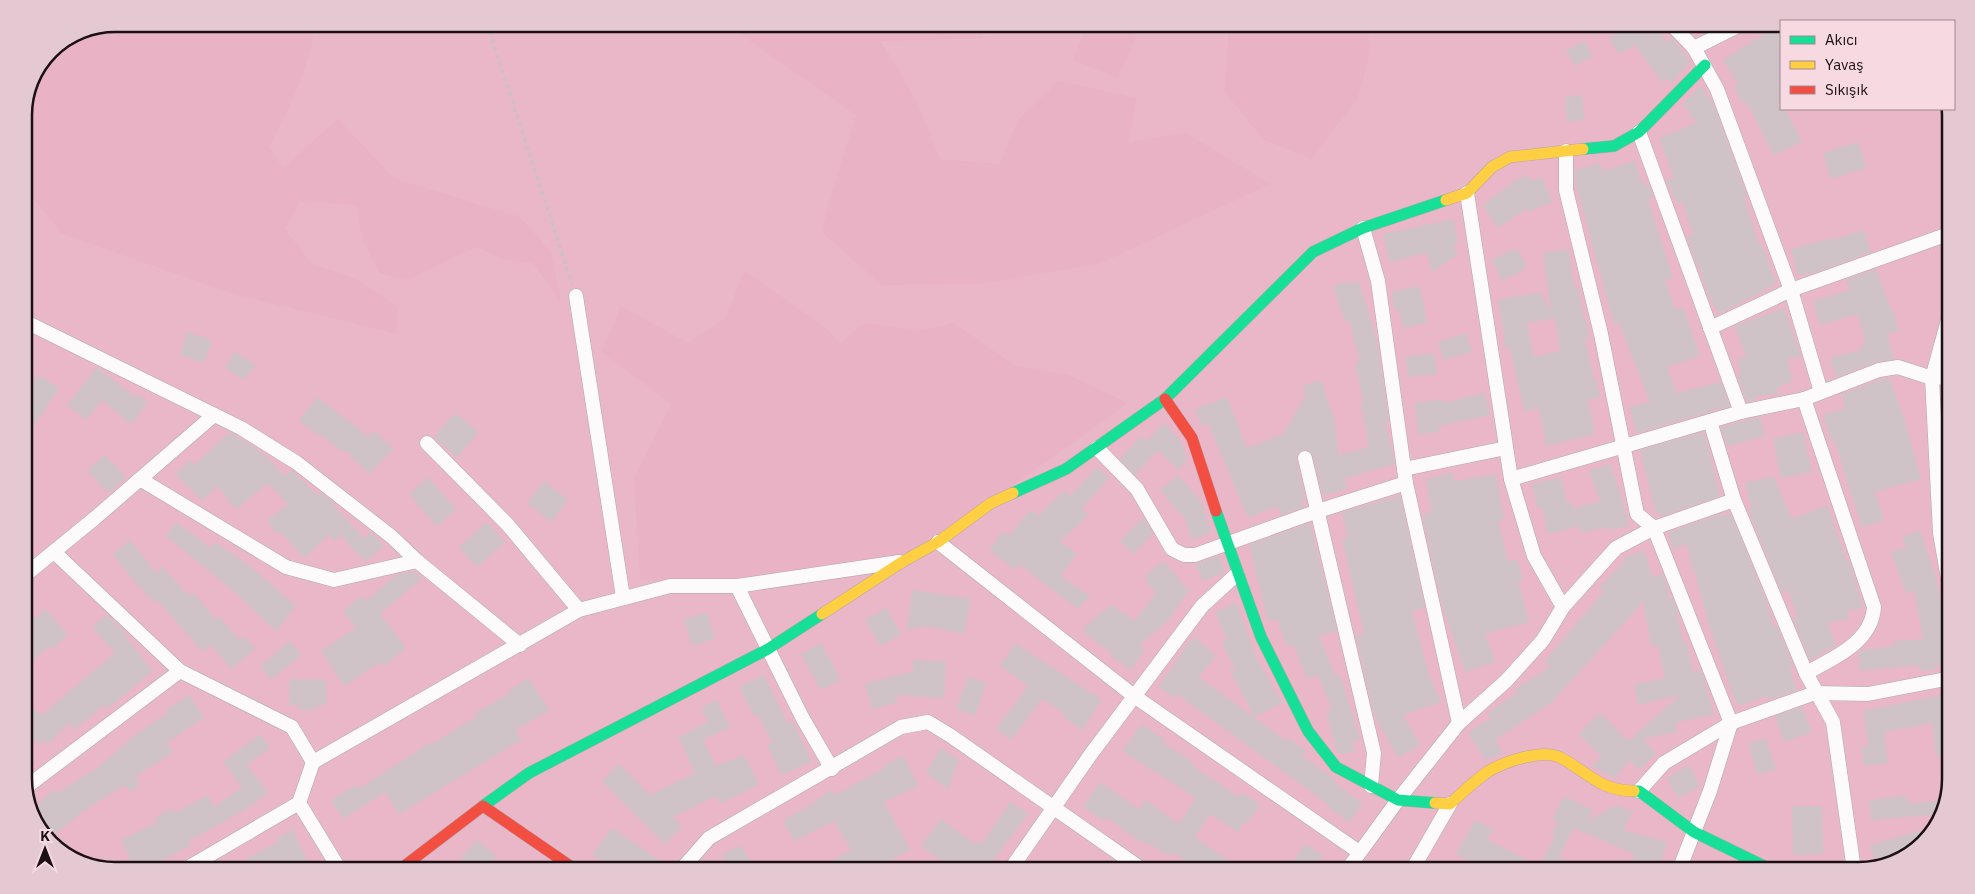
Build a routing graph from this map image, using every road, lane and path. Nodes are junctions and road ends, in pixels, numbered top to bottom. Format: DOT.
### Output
graph roads {
  1 [pos="490,32"];
  2 [pos="1679,32"];
  3 [pos="1726,32"];
  4 [pos="1694,48"];
  5 [pos="1705,65"];
  6 [pos="1639,132"];
  7 [pos="1566,151"];
  8 [pos="1467,193"];
  9 [pos="1363,228"];
  10 [pos="1942,236"];
  11 [pos="1791,290"];
  12 [pos="576,296"];
  13 [pos="33,325"];
  14 [pos="1710,328"];
  15 [pos="1942,342"];
  16 [pos="1942,377"];
  17 [pos="1932,378"];
  18 [pos="1821,392"];
  19 [pos="1804,399"];
  20 [pos="1166,400"];
  21 [pos="1741,412"];
  22 [pos="214,415"];
  23 [pos="1710,422"];
  24 [pos="427,443"];
  25 [pos="1097,448"];
  26 [pos="1506,448"];
  27 [pos="1622,448"];
  28 [pos="1305,458"];
  29 [pos="1405,476"];
  30 [pos="140,479"];
  31 [pos="1511,479"];
  32 [pos="1734,500"];
  33 [pos="1318,511"];
  34 [pos="1654,528"];
  35 [pos="938,542"];
  36 [pos="1228,542"];
  37 [pos="1942,544"];
  38 [pos="54,552"];
  39 [pos="417,561"];
  40 [pos="902,562"];
  41 [pos="33,569"];
  42 [pos="1237,574"];
  43 [pos="737,586"];
  44 [pos="623,597"];
  45 [pos="1563,607"];
  46 [pos="579,610"];
  47 [pos="520,645"];
  48 [pos="768,650"];
  49 [pos="180,671"];
  50 [pos="1806,673"];
  51 [pos="1942,680"];
  52 [pos="1815,693"];
  53 [pos="1134,696"];
  54 [pos="1459,723"];
  55 [pos="1731,723"];
  56 [pos="313,762"];
  57 [pos="832,769"];
  58 [pos="33,782"];
  59 [pos="1371,786"];
  60 [pos="1639,791"];
  61 [pos="1398,800"];
  62 [pos="299,803"];
  63 [pos="1450,804"];
  64 [pos="483,806"];
  65 [pos="1052,807"];
  66 [pos="1694,832"];
  67 [pos="1359,852"];
  68 [pos="198,862"];
  69 [pos="335,862"];
  70 [pos="410,862"];
  71 [pos="564,862"];
  72 [pos="688,862"];
  73 [pos="1015,862"];
  74 [pos="1131,862"];
  75 [pos="1352,862"];
  76 [pos="1422,862"];
  77 [pos="1682,862"];
  78 [pos="1756,862"];
  79 [pos="1853,862"];
  1 -- 12 [label="path"];
  2 -- 4 [label="street"];
  3 -- 4 [label="street"];
  4 -- 5 [label="street"];
  5 -- 6 [label="street"];
  5 -- 11 [label="street"];
  6 -- 7 [label="street"];
  6 -- 14 [label="street"];
  7 -- 8 [label="street"];
  7 -- 27 [label="street"];
  8 -- 9 [label="street"];
  8 -- 26 [label="street"];
  9 -- 20 [label="street"];
  9 -- 29 [label="street"];
  10 -- 11 [label="street"];
  11 -- 14 [label="street"];
  11 -- 18 [label="street"];
  12 -- 44 [label="street"];
  13 -- 22 [label="street"];
  14 -- 21 [label="street"];
  15 -- 17 [label="street"];
  16 -- 17 [label="street"];
  17 -- 18 [label="street"];
  17 -- 37 [label="street"];
  18 -- 19 [label="street"];
  19 -- 21 [label="street"];
  19 -- 50 [label="street"];
  20 -- 25 [label="street"];
  20 -- 36 [label="street"];
  21 -- 23 [label="street"];
  22 -- 30 [label="street"];
  22 -- 39 [label="street"];
  23 -- 27 [label="street"];
  23 -- 32 [label="street"];
  24 -- 46 [label="street"];
  25 -- 35 [label="street"];
  25 -- 36 [label="street"];
  26 -- 29 [label="street"];
  26 -- 31 [label="street"];
  27 -- 31 [label="street"];
  27 -- 34 [label="street"];
  28 -- 33 [label="street"];
  29 -- 33 [label="street"];
  29 -- 54 [label="street"];
  30 -- 38 [label="street"];
  30 -- 39 [label="street"];
  31 -- 45 [label="street"];
  32 -- 34 [label="street"];
  32 -- 50 [label="street"];
  33 -- 36 [label="street"];
  33 -- 59 [label="street"];
  34 -- 45 [label="street"];
  34 -- 55 [label="street"];
  35 -- 40 [label="street"];
  35 -- 53 [label="street"];
  36 -- 42 [label="street"];
  38 -- 41 [label="street"];
  38 -- 49 [label="street"];
  39 -- 47 [label="street"];
  40 -- 43 [label="street"];
  40 -- 48 [label="street"];
  42 -- 53 [label="street"];
  42 -- 59 [label="street"];
  43 -- 44 [label="street"];
  43 -- 48 [label="street"];
  44 -- 46 [label="street"];
  45 -- 54 [label="street"];
  46 -- 47 [label="street"];
  47 -- 56 [label="street"];
  48 -- 57 [label="street"];
  48 -- 64 [label="street"];
  49 -- 56 [label="street"];
  49 -- 58 [label="street"];
  50 -- 52 [label="street"];
  51 -- 52 [label="street"];
  52 -- 55 [label="street"];
  52 -- 79 [label="street"];
  53 -- 65 [label="street"];
  53 -- 67 [label="street"];
  54 -- 61 [label="street"];
  55 -- 60 [label="street"];
  55 -- 66 [label="street"];
  56 -- 62 [label="street"];
  57 -- 65 [label="street"];
  57 -- 72 [label="street"];
  59 -- 61 [label="street"];
  60 -- 63 [label="street"];
  60 -- 66 [label="street"];
  61 -- 63 [label="street"];
  61 -- 67 [label="street"];
  62 -- 68 [label="street"];
  62 -- 69 [label="street"];
  63 -- 76 [label="street"];
  64 -- 70 [label="street"];
  64 -- 71 [label="street"];
  65 -- 73 [label="street"];
  65 -- 74 [label="street"];
  66 -- 77 [label="street"];
  66 -- 78 [label="street"];
  67 -- 75 [label="street"];
}
